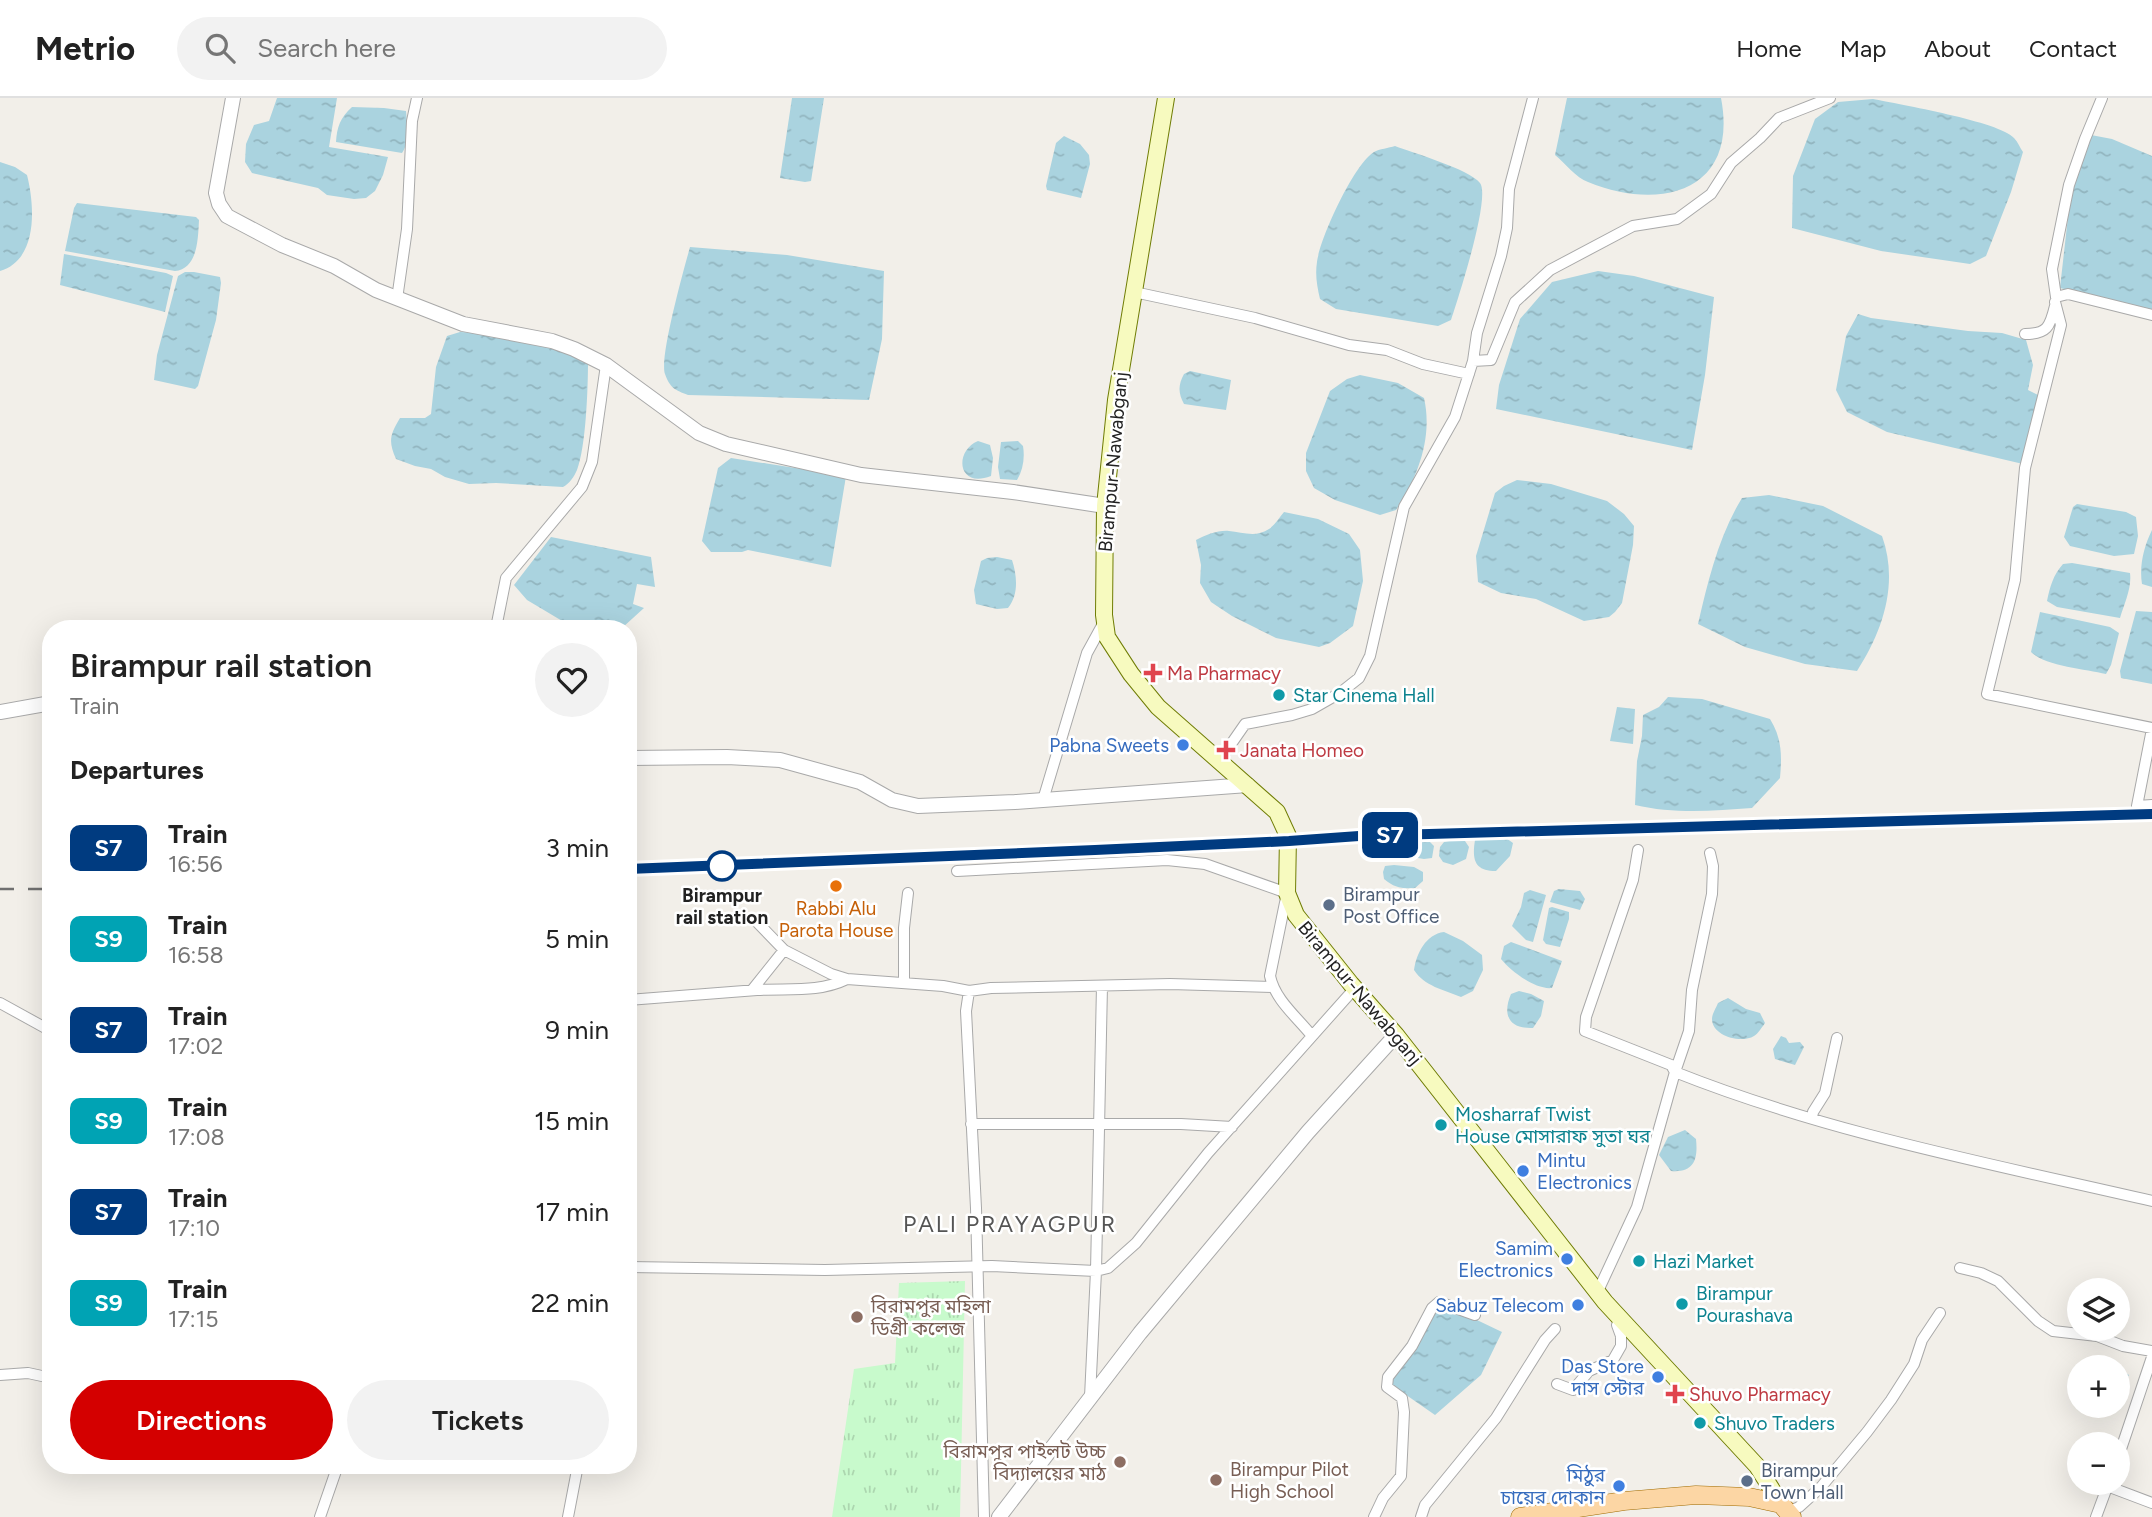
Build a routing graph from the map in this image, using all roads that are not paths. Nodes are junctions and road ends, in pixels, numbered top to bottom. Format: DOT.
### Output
graph roads {
  1 [pos="233,98"];
  2 [pos="417,98"];
  3 [pos="1166,98"];
  4 [pos="1533,98"];
  5 [pos="1830,98"];
  6 [pos="2102,98"];
  7 [pos="1134,292"];
  8 [pos="397,299"];
  9 [pos="2056,300"];
  10 [pos="2152,315"];
  11 [pos="2025,334"];
  12 [pos="1474,361"];
  13 [pos="606,365"];
  14 [pos="1469,374"];
  15 [pos="1105,506"];
  16 [pos="498,620"];
  17 [pos="1104,622"];
  18 [pos="42,705"];
  19 [pos="0,712"];
  20 [pos="2152,729"];
  21 [pos="637,758"];
  22 [pos="1220,760"];
  23 [pos="1248,785"];
  24 [pos="1043,800"];
  25 [pos="2152,806"];
  26 [pos="1638,850"];
  27 [pos="1710,853"];
  28 [pos="957,871"];
  29 [pos="908,893"];
  30 [pos="1287,893"];
  31 [pos="754,919"];
  32 [pos="783,950"];
  33 [pos="847,979"];
  34 [pos="904,982"];
  35 [pos="1102,986"];
  36 [pos="1272,987"];
  37 [pos="1355,988"];
  38 [pos="752,990"];
  39 [pos="969,991"];
  40 [pos="637,999"];
  41 [pos="0,1003"];
  42 [pos="42,1026"];
  43 [pos="1396,1035"];
  44 [pos="1312,1036"];
  45 [pos="1837,1038"];
  46 [pos="1675,1072"];
  47 [pos="1812,1118"];
  48 [pos="971,1124"];
  49 [pos="1099,1124"];
  50 [pos="1232,1127"];
  51 [pos="2152,1201"];
  52 [pos="977,1266"];
  53 [pos="637,1267"];
  54 [pos="1961,1268"];
  55 [pos="1096,1271"];
  56 [pos="1598,1291"];
  57 [pos="1940,1313"];
  58 [pos="1475,1315"];
  59 [pos="1620,1317"];
  60 [pos="1555,1329"];
  61 [pos="2152,1351"];
  62 [pos="2152,1357"];
  63 [pos="0,1375"];
  64 [pos="42,1376"];
  65 [pos="1557,1384"];
  66 [pos="1090,1400"];
  67 [pos="2127,1432"];
  68 [pos="335,1474"];
  69 [pos="576,1474"];
  70 [pos="2130,1494"];
  71 [pos="2104,1495"];
  72 [pos="2152,1503"];
  73 [pos="1787,1511"];
  74 [pos="320,1517"];
  75 [pos="568,1517"];
  76 [pos="984,1517"];
  77 [pos="999,1517"];
  78 [pos="1374,1517"];
  79 [pos="1421,1517"];
  80 [pos="1520,1517"];
  81 [pos="2096,1517"];
  1 -- 8 [label="street"];
  2 -- 8 [label="street"];
  3 -- 7 [label="main road, Birampur-Nawabganj"];
  4 -- 12 [label="street"];
  5 -- 12 [label="street"];
  6 -- 9 [label="street"];
  7 -- 14 [label="street"];
  7 -- 15 [label="main road, Birampur-Nawabganj"];
  8 -- 13 [label="street"];
  9 -- 10 [label="street"];
  9 -- 11 [label="street"];
  9 -- 20 [label="street"];
  12 -- 14 [label="street"];
  13 -- 15 [label="street"];
  13 -- 16 [label="street"];
  14 -- 22 [label="street"];
  15 -- 17 [label="main road, Birampur-Nawabganj"];
  17 -- 22 [label="main road, Birampur-Nawabganj"];
  17 -- 24 [label="street"];
  18 -- 19 [label="street"];
  20 -- 25 [label="street"];
  21 -- 24 [label="street"];
  22 -- 23 [label="main road, Birampur-Nawabganj"];
  23 -- 24 [label="street"];
  23 -- 30 [label="main road, Birampur-Nawabganj"];
  26 -- 46 [label="street"];
  27 -- 46 [label="street"];
  28 -- 30 [label="street"];
  29 -- 34 [label="street"];
  30 -- 36 [label="street"];
  30 -- 37 [label="main road, Birampur-Nawabganj"];
  31 -- 32 [label="street"];
  32 -- 33 [label="street"];
  32 -- 38 [label="street"];
  33 -- 34 [label="street"];
  33 -- 38 [label="street"];
  34 -- 39 [label="street"];
  35 -- 36 [label="street"];
  35 -- 39 [label="street"];
  35 -- 49 [label="street"];
  36 -- 44 [label="street"];
  37 -- 43 [label="main road, Birampur-Nawabganj"];
  37 -- 44 [label="street"];
  38 -- 40 [label="street"];
  39 -- 48 [label="street"];
  41 -- 42 [label="street"];
  43 -- 56 [label="main road, Birampur-Nawabganj"];
  43 -- 66 [label="street"];
  44 -- 50 [label="street"];
  45 -- 47 [label="street"];
  46 -- 47 [label="street"];
  46 -- 56 [label="street"];
  47 -- 51 [label="street"];
  48 -- 49 [label="street"];
  48 -- 52 [label="street"];
  49 -- 50 [label="street"];
  49 -- 55 [label="street"];
  50 -- 55 [label="street"];
  52 -- 53 [label="street"];
  52 -- 55 [label="street"];
  52 -- 76 [label="street"];
  54 -- 61 [label="street"];
  55 -- 66 [label="street"];
  56 -- 59 [label="main road, Birampur-Nawabganj"];
  57 -- 73 [label="street"];
  58 -- 78 [label="street"];
  59 -- 65 [label="street"];
  59 -- 73 [label="main road, Birampur-Nawabganj"];
  60 -- 79 [label="street"];
  62 -- 67 [label="street"];
  63 -- 64 [label="street"];
  66 -- 77 [label="street"];
  68 -- 74 [label="street"];
  69 -- 75 [label="street"];
  70 -- 72 [label="street"];
  71 -- 81 [label="street"];
  73 -- 80 [label="main road"];
}
